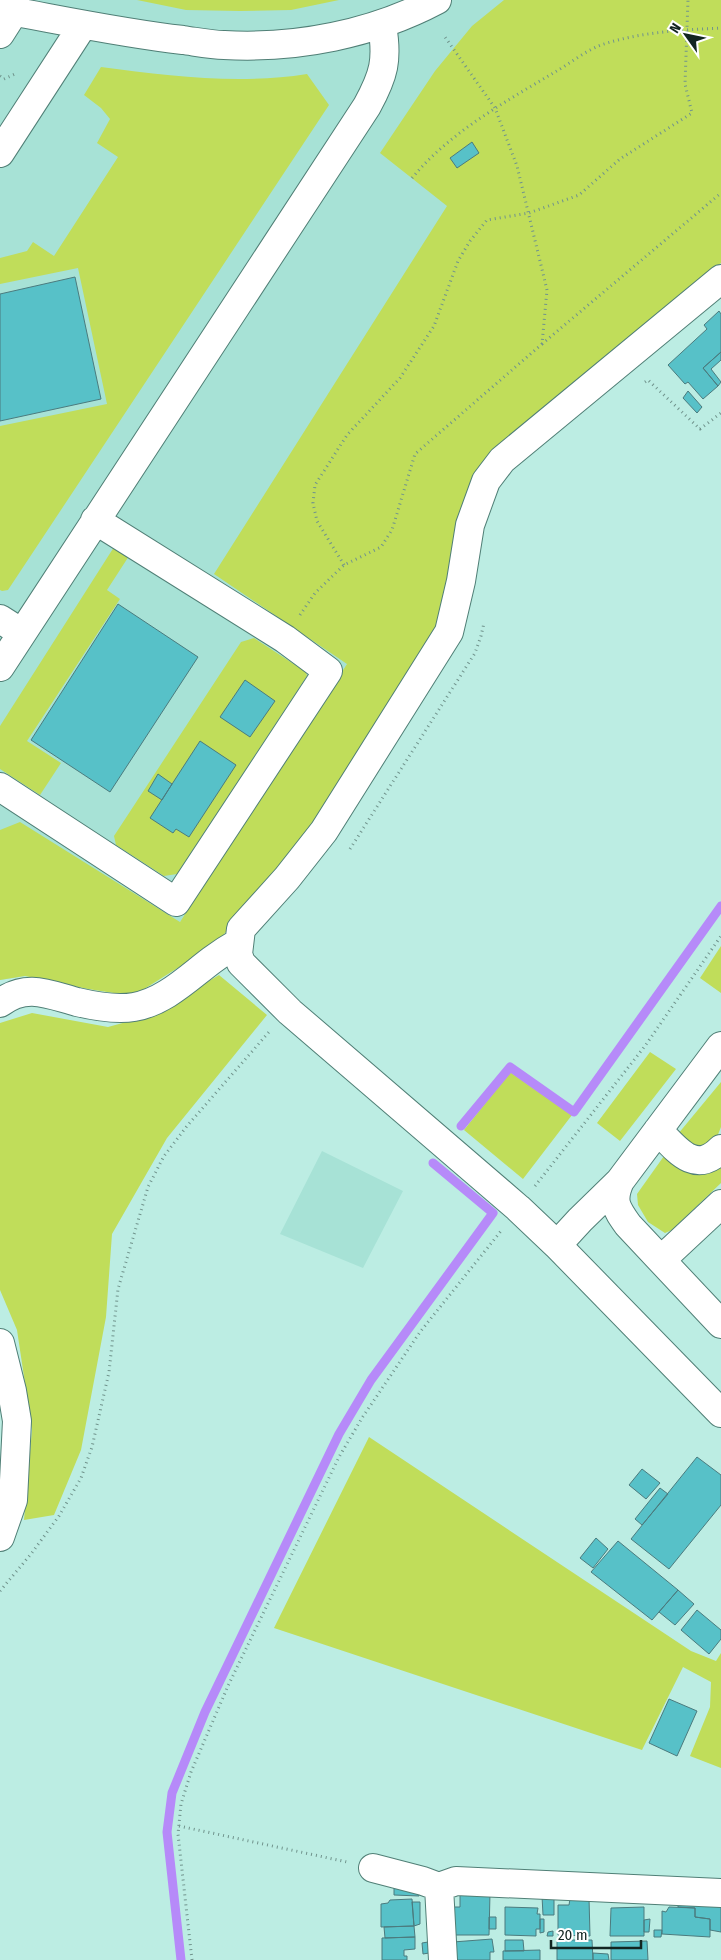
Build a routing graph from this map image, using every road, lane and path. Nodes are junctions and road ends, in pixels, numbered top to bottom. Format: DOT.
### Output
graph roads {
  1 [pos="437,0"];
  2 [pos="688,0"];
  3 [pos="5,18"];
  4 [pos="83,25"];
  5 [pos="382,25"];
  6 [pos="721,28"];
  7 [pos="687,30"];
  8 [pos="445,36"];
  9 [pos="495,108"];
  10 [pos="0,153"];
  11 [pos="412,178"];
  12 [pos="721,193"];
  13 [pos="530,213"];
  14 [pos="721,278"];
  15 [pos="542,344"];
  16 [pos="95,520"];
  17 [pos="344,565"];
  18 [pos="11,626"];
  19 [pos="285,640"];
  20 [pos="0,667"];
  21 [pos="0,787"];
  22 [pos="721,936"];
  23 [pos="238,943"];
  24 [pos="0,1003"];
  25 [pos="290,1012"];
  26 [pos="719,1055"];
  27 [pos="658,1130"];
  28 [pos="721,1149"];
  29 [pos="620,1181"];
  30 [pos="721,1204"];
  31 [pos="518,1208"];
  32 [pos="557,1245"];
  33 [pos="661,1260"];
  34 [pos="718,1315"];
  35 [pos="0,1343"];
  36 [pos="721,1413"];
  37 [pos="0,1537"];
  38 [pos="0,1591"];
  39 [pos="178,1826"];
  40 [pos="373,1868"];
  41 [pos="439,1887"];
  42 [pos="721,1892"];
  43 [pos="192,1960"];
  44 [pos="443,1960"];
  1 -- 5 [label="street"];
  2 -- 7 [label="path"];
  3 -- 4 [label="street"];
  4 -- 5 [label="street"];
  4 -- 10 [label="street"];
  5 -- 16 [label="street"];
  6 -- 7 [label="path"];
  7 -- 9 [label="path"];
  7 -- 13 [label="path"];
  8 -- 9 [label="path"];
  9 -- 11 [label="path"];
  9 -- 13 [label="path"];
  12 -- 15 [label="path"];
  13 -- 15 [label="path"];
  13 -- 17 [label="path"];
  14 -- 23 [label="street"];
  15 -- 17 [label="path"];
  16 -- 18 [label="street"];
  16 -- 19 [label="street"];
  17 -- 19 [label="path"];
  18 -- 20 [label="street"];
  19 -- 21 [label="street"];
  22 -- 31 [label="path"];
  23 -- 24 [label="street"];
  23 -- 25 [label="street"];
  25 -- 31 [label="street"];
  25 -- 38 [label="path"];
  26 -- 27 [label="street"];
  27 -- 28 [label="street"];
  27 -- 29 [label="street"];
  29 -- 32 [label="street"];
  29 -- 33 [label="street"];
  30 -- 33 [label="street"];
  31 -- 32 [label="street"];
  31 -- 39 [label="path"];
  32 -- 36 [label="street"];
  33 -- 34 [label="street"];
  35 -- 37 [label="street"];
  39 -- 40 [label="path"];
  39 -- 43 [label="path"];
  40 -- 41 [label="street"];
  41 -- 42 [label="street"];
  41 -- 44 [label="street"];
}
